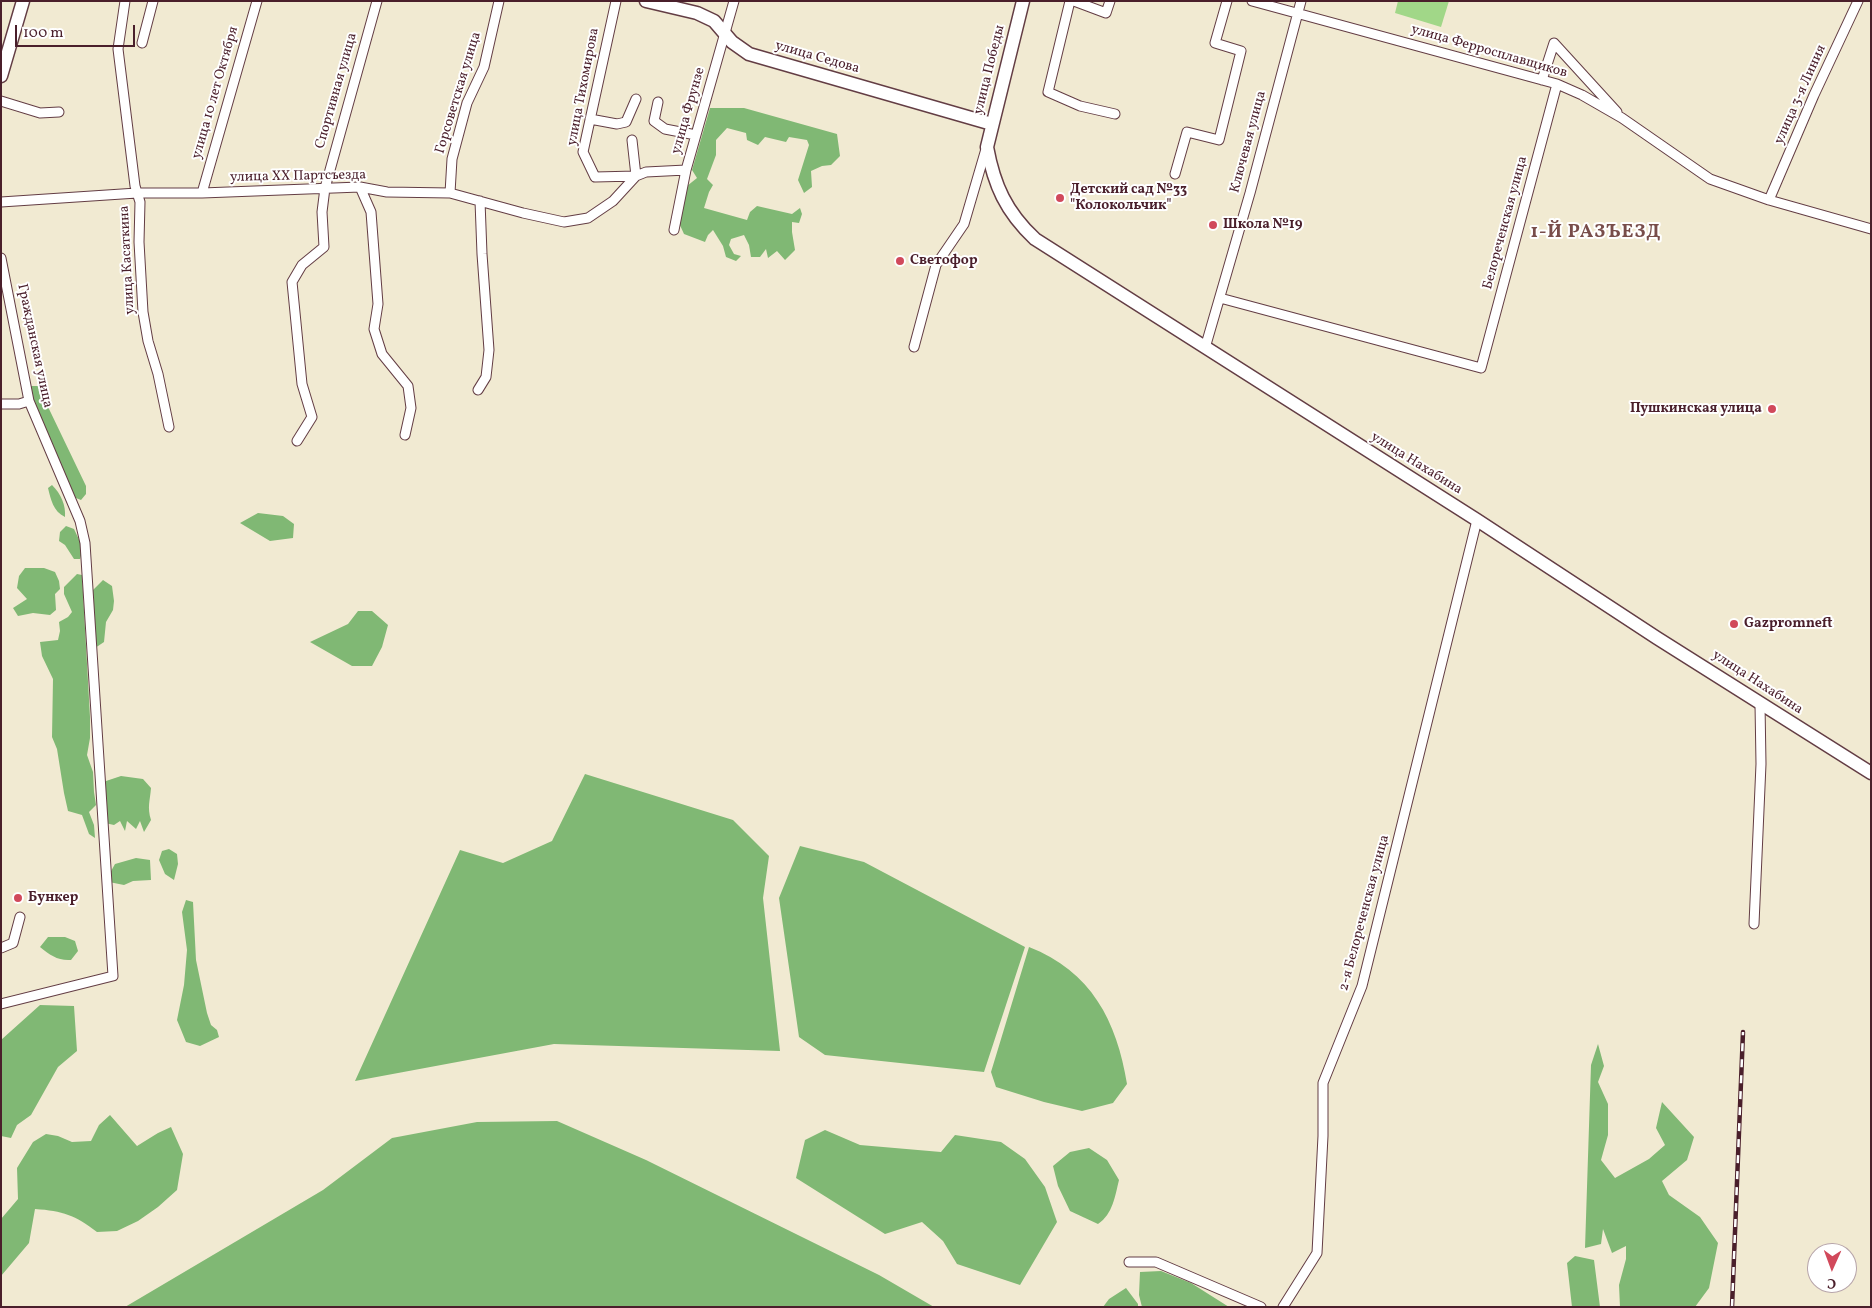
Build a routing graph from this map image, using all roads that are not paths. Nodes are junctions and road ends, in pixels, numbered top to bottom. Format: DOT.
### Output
graph roads {
  1 [pos="23,1"];
  2 [pos="125,1"];
  3 [pos="153,1"];
  4 [pos="257,1"];
  5 [pos="377,1"];
  6 [pos="499,1"];
  7 [pos="616,1"];
  8 [pos="646,1"];
  9 [pos="734,1"];
  10 [pos="1023,1"];
  11 [pos="1070,1"];
  12 [pos="1074,1"];
  13 [pos="1110,1"];
  14 [pos="1226,1"];
  15 [pos="1252,1"];
  16 [pos="1301,1"];
  17 [pos="1858,1"];
  18 [pos="1298,14"];
  19 [pos="725,33"];
  20 [pos="142,43"];
  21 [pos="1,76"];
  22 [pos="1542,80"];
  23 [pos="1557,84"];
  24 [pos="636,99"];
  25 [pos="1,101"];
  26 [pos="658,102"];
  27 [pos="59,112"];
  28 [pos="1115,114"];
  29 [pos="1622,118"];
  30 [pos="590,119"];
  31 [pos="992,124"];
  32 [pos="696,135"];
  33 [pos="632,140"];
  34 [pos="987,147"];
  35 [pos="686,170"];
  36 [pos="1175,174"];
  37 [pos="636,176"];
  38 [pos="595,177"];
  39 [pos="360,187"];
  40 [pos="325,188"];
  41 [pos="137,193"];
  42 [pos="202,193"];
  43 [pos="450,193"];
  44 [pos="1769,200"];
  45 [pos="1,202"];
  46 [pos="480,202"];
  47 [pos="1871,229"];
  48 [pos="674,230"];
  49 [pos="1,258"];
  50 [pos="1220,298"];
  51 [pos="914,347"];
  52 [pos="1205,348"];
  53 [pos="478,390"];
  54 [pos="29,401"];
  55 [pos="1,404"];
  56 [pos="169,427"];
  57 [pos="405,435"];
  58 [pos="297,441"];
  59 [pos="1477,520"];
  60 [pos="1760,704"];
  61 [pos="1871,773"];
  62 [pos="20,917"];
  63 [pos="1754,924"];
  64 [pos="1,948"];
  65 [pos="1,1004"];
  66 [pos="1129,1262"];
  67 [pos="1284,1306"];
  68 [pos="1261,1307"];
  69 [pos="1274,1307"];
  1 -- 21 [label="main road"];
  2 -- 41 [label="street, улица Касаткина"];
  3 -- 20 [label="street"];
  4 -- 42 [label="street, улица 10 лет Октября"];
  5 -- 40 [label="street, Спортивная улица"];
  6 -- 43 [label="street, Горсоветская улица"];
  7 -- 30 [label="street, улица Тихомирова"];
  8 -- 19 [label="main road, улица Седова"];
  9 -- 19 [label="street, улица Фрунзе"];
  10 -- 31 [label="main road, улица Победы"];
  11 -- 28 [label="street"];
  12 -- 13 [label="street"];
  14 -- 36 [label="street"];
  15 -- 18 [label="street, улица Ферросплавщиков"];
  16 -- 18 [label="street, Ключевая улица"];
  17 -- 44 [label="street, улица 3-я Линия"];
  18 -- 22 [label="street, улица Ферросплавщиков"];
  18 -- 50 [label="street, Ключевая улица"];
  19 -- 31 [label="main road, улица Седова"];
  19 -- 32 [label="street, улица Фрунзе"];
  22 -- 23 [label="street, улица Ферросплавщиков"];
  22 -- 29 [label="street"];
  23 -- 29 [label="street, улица Ферросплавщиков"];
  23 -- 50 [label="street, Белореченская улица"];
  24 -- 30 [label="street"];
  25 -- 27 [label="street"];
  26 -- 32 [label="street"];
  29 -- 44 [label="street, улица Ферросплавщиков"];
  30 -- 38 [label="street, улица Тихомирова"];
  31 -- 34 [label="main road, улица Победы"];
  32 -- 35 [label="street, улица Фрунзе"];
  33 -- 37 [label="street"];
  34 -- 51 [label="street"];
  34 -- 52 [label="main road, улица Нахабина"];
  35 -- 37 [label="street, улица Фрунзе"];
  35 -- 48 [label="street"];
  37 -- 38 [label="street, улица Фрунзе"];
  37 -- 46 [label="street, улица XX Партсъезда"];
  39 -- 40 [label="street, улица XX Партсъезда"];
  39 -- 43 [label="street, улица XX Партсъезда"];
  39 -- 57 [label="street"];
  40 -- 42 [label="street, улица XX Партсъезда"];
  40 -- 58 [label="street, Спортивная улица"];
  41 -- 42 [label="street, улица XX Партсъезда"];
  41 -- 45 [label="street, улица XX Партсъезда"];
  41 -- 56 [label="street, улица Касаткина"];
  43 -- 46 [label="street, улица XX Партсъезда"];
  44 -- 47 [label="street, улица Ферросплавщиков"];
  46 -- 53 [label="street"];
  49 -- 54 [label="street, Гражданская улица"];
  50 -- 52 [label="street, Ключевая улица"];
  52 -- 59 [label="main road, улица Нахабина"];
  54 -- 55 [label="street"];
  54 -- 65 [label="street, Гражданская улица"];
  59 -- 60 [label="main road, улица Нахабина"];
  59 -- 67 [label="street, 2-я Белореченская улица"];
  60 -- 61 [label="main road, улица Нахабина"];
  60 -- 63 [label="street"];
  62 -- 64 [label="street"];
  66 -- 68 [label="street"];
  67 -- 69 [label="street"];
}
